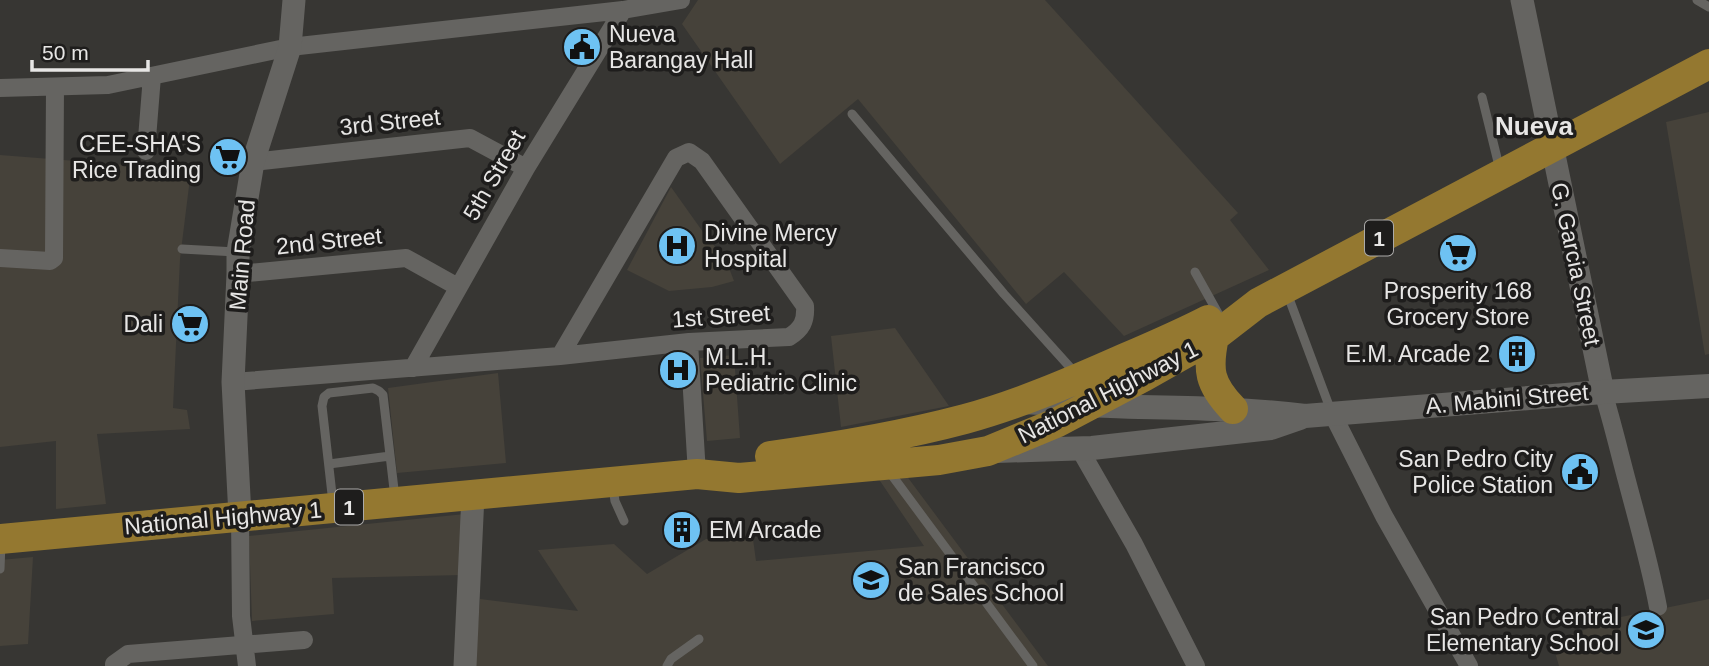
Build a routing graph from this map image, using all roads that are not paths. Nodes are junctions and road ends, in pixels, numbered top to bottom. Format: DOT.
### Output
graph roads {
  1 [pos="294,0"];
  2 [pos="681,0"];
  3 [pos="1522,0"];
  4 [pos="1697,0"];
  5 [pos="1709,7"];
  6 [pos="623,10"];
  7 [pos="290,47"];
  8 [pos="1709,64"];
  9 [pos="152,76"];
  10 [pos="55,87"];
  11 [pos="0,88"];
  12 [pos="1482,97"];
  13 [pos="852,114"];
  14 [pos="1553,147"];
  15 [pos="146,151"];
  16 [pos="253,162"];
  17 [pos="526,168"];
  18 [pos="1501,175"];
  19 [pos="182,249"];
  20 [pos="0,258"];
  21 [pos="238,263"];
  22 [pos="1195,272"];
  23 [pos="458,287"];
  24 [pos="1286,288"];
  25 [pos="1216,326"];
  26 [pos="689,342"];
  27 [pos="560,356"];
  28 [pos="413,368"];
  29 [pos="233,382"];
  30 [pos="1709,386"];
  31 [pos="1085,392"];
  32 [pos="1602,392"];
  33 [pos="1233,409"];
  34 [pos="1332,413"];
  35 [pos="1305,416"];
  36 [pos="1079,448"];
  37 [pos="989,451"];
  38 [pos="390,456"];
  39 [pos="329,464"];
  40 [pos="885,466"];
  41 [pos="697,474"];
  42 [pos="613,482"];
  43 [pos="473,495"];
  44 [pos="396,502"];
  45 [pos="334,508"];
  46 [pos="240,516"];
  47 [pos="624,521"];
  48 [pos="0,539"];
  49 [pos="0,569"];
  50 [pos="1658,607"];
  51 [pos="699,639"];
  52 [pos="304,640"];
  53 [pos="245,645"];
  54 [pos="114,666"];
  55 [pos="247,666"];
  56 [pos="465,666"];
  57 [pos="667,666"];
  58 [pos="1033,666"];
  59 [pos="1196,666"];
  60 [pos="1469,666"];
  1 -- 7 [label="street, Main Road"];
  2 -- 6 [label="street"];
  3 -- 14 [label="street, G. Garcia Street"];
  4 -- 5 [label="lane"];
  6 -- 7 [label="street"];
  6 -- 17 [label="street, 5th Street"];
  7 -- 9 [label="street"];
  7 -- 16 [label="street, Main Road"];
  8 -- 14 [label="highway, National Highway 1 / 1"];
  9 -- 10 [label="street"];
  9 -- 15 [label="street"];
  10 -- 11 [label="street"];
  10 -- 20 [label="street"];
  12 -- 18 [label="lane"];
  13 -- 31 [label="lane"];
  14 -- 18 [label="highway, National Highway 1 / 1"];
  14 -- 32 [label="street, G. Garcia Street"];
  16 -- 17 [label="street, 3rd Street"];
  16 -- 21 [label="street, Main Road"];
  17 -- 23 [label="street, 5th Street"];
  18 -- 24 [label="highway, National Highway 1 / 1"];
  19 -- 21 [label="lane"];
  21 -- 23 [label="street, 2nd Street"];
  21 -- 29 [label="street, Main Road"];
  22 -- 25 [label="lane"];
  23 -- 28 [label="street, 5th Street"];
  24 -- 25 [label="highway, National Highway 1 / 1"];
  24 -- 34 [label="lane"];
  25 -- 31 [label="highway, National Highway 1 / 1"];
  25 -- 33 [label="highway"];
  26 -- 27 [label="street, 1st Street"];
  26 -- 27 [label="street, 1st Street"];
  26 -- 41 [label="street"];
  27 -- 28 [label="street, 1st Street"];
  28 -- 29 [label="street, 1st Street"];
  29 -- 46 [label="street, Main Road"];
  30 -- 32 [label="main road, A. Mabini Street"];
  31 -- 33 [label="main road, A. Mabini Street"];
  31 -- 37 [label="highway, National Highway 1 / 1"];
  31 -- 41 [label="highway, National Highway 1 / 1"];
  32 -- 34 [label="main road, A. Mabini Street"];
  32 -- 50 [label="street, G. Garcia Street"];
  33 -- 35 [label="main road, A. Mabini Street"];
  34 -- 35 [label="main road, A. Mabini Street"];
  34 -- 60 [label="street"];
  35 -- 36 [label="main road, A. Mabini Street"];
  36 -- 37 [label="main road, A. Mabini Street"];
  36 -- 59 [label="street"];
  37 -- 40 [label="highway, National Highway 1 / 1"];
  38 -- 39 [label="lane"];
  38 -- 39 [label="lane"];
  38 -- 44 [label="lane"];
  39 -- 45 [label="lane"];
  40 -- 41 [label="highway, National Highway 1 / 1"];
  40 -- 58 [label="lane"];
  41 -- 42 [label="highway, National Highway 1 / 1"];
  42 -- 43 [label="highway, National Highway 1 / 1"];
  42 -- 47 [label="lane"];
  43 -- 44 [label="highway, National Highway 1 / 1"];
  43 -- 56 [label="street"];
  44 -- 45 [label="highway, National Highway 1 / 1"];
  45 -- 46 [label="highway, National Highway 1 / 1"];
  46 -- 48 [label="highway, National Highway 1 / 1"];
  46 -- 53 [label="street"];
  48 -- 49 [label="lane"];
  51 -- 57 [label="lane"];
  52 -- 53 [label="street"];
  53 -- 54 [label="street"];
  53 -- 55 [label="street"];
}
